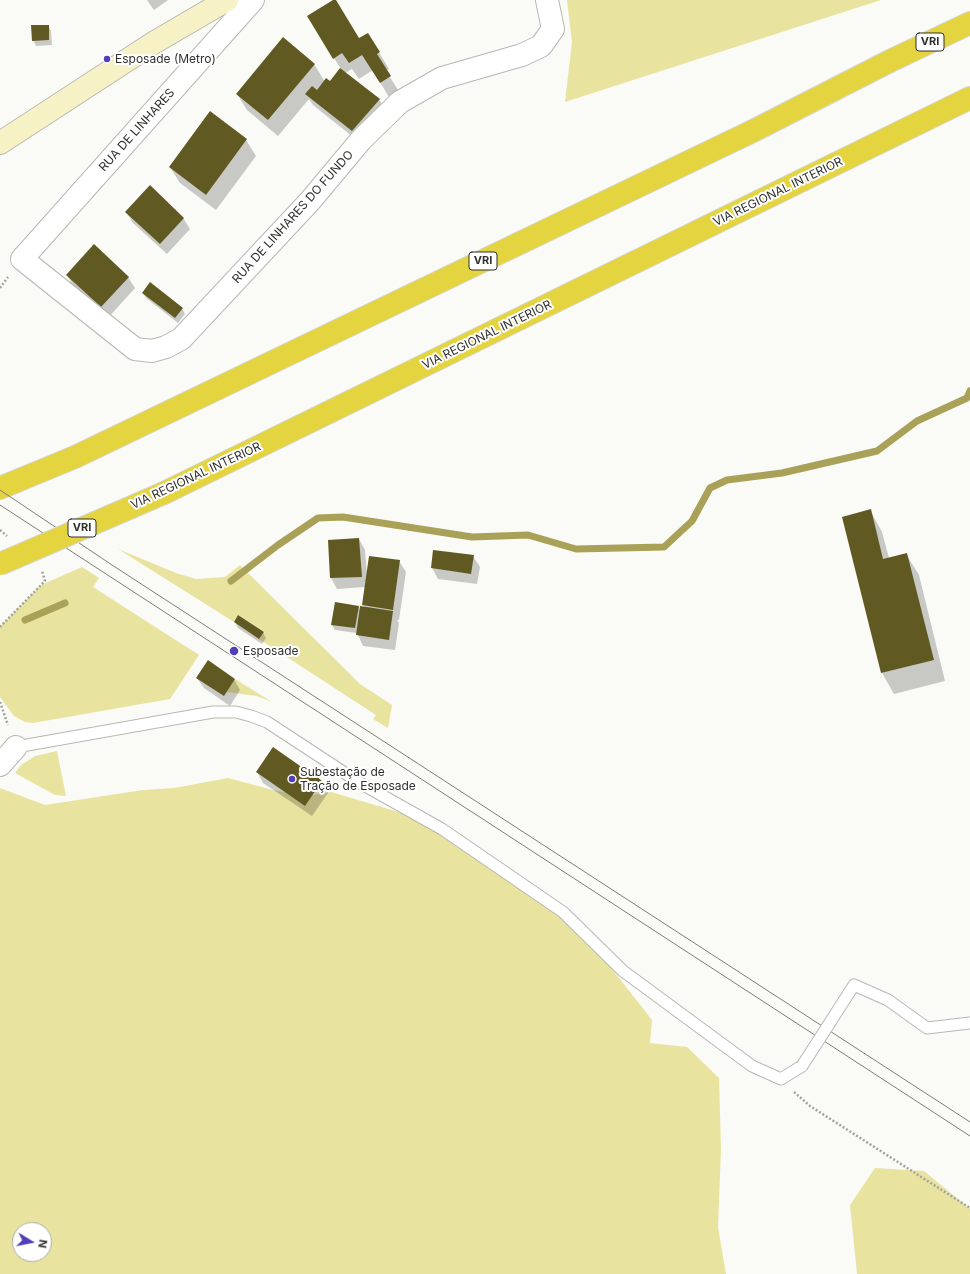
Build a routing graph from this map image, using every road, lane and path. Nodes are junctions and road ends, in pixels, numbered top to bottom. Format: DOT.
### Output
graph roads {
  1 [pos="228,0"];
  2 [pos="253,0"];
  3 [pos="547,0"];
  4 [pos="970,23"];
  5 [pos="970,98"];
  6 [pos="0,143"];
  7 [pos="22,259"];
  8 [pos="0,488"];
  9 [pos="0,564"];
  10 [pos="16,747"];
  11 [pos="0,765"];
  12 [pos="970,1023"];
  13 [pos="781,1079"];
  14 [pos="970,1208"];
  1 -- 6 [label="main road"];
  2 -- 7 [label="street, RUA DE LINHARES"];
  3 -- 7 [label="street, RUA DE LINHARES DO FUNDO"];
  4 -- 8 [label="highway, VRI"];
  5 -- 9 [label="highway, VIA REGIONAL INTERIOR / VRI, bridge"];
  10 -- 11 [label="street"];
  10 -- 13 [label="lane"];
  12 -- 13 [label="lane, bridge"];
  13 -- 14 [label="path"];
}
